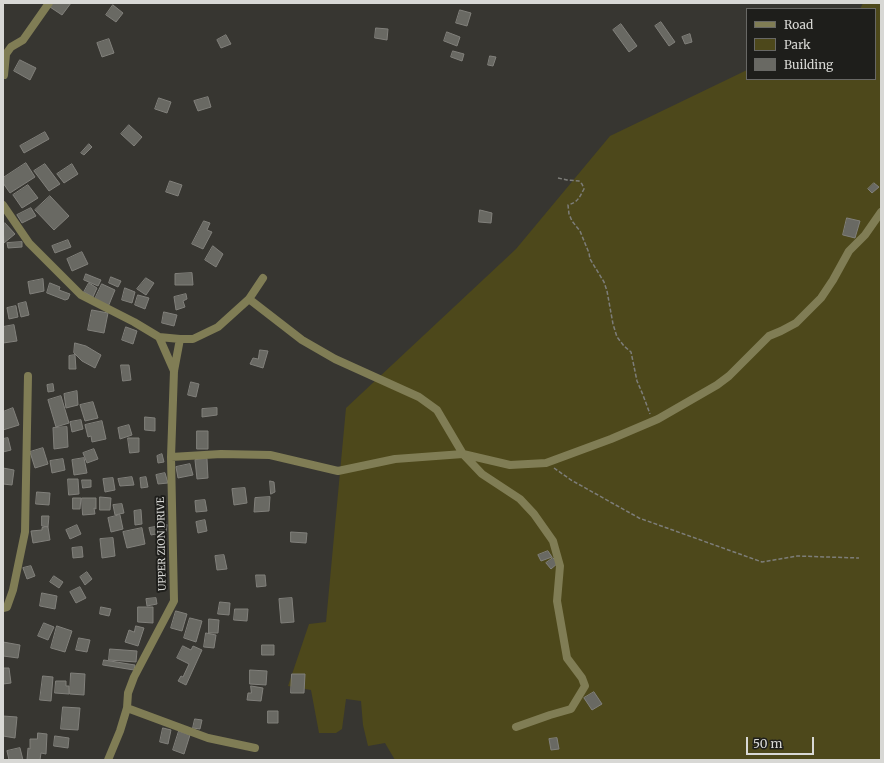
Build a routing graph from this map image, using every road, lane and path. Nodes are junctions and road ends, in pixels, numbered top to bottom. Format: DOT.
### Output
graph roads {
  1 [pos="49,3"];
  2 [pos="4,75"];
  3 [pos="558,178"];
  4 [pos="3,205"];
  5 [pos="881,212"];
  6 [pos="263,278"];
  7 [pos="249,299"];
  8 [pos="159,337"];
  9 [pos="180,339"];
  10 [pos="174,371"];
  11 [pos="28,376"];
  12 [pos="652,422"];
  13 [pos="463,454"];
  14 [pos="171,458"];
  15 [pos="546,463"];
  16 [pos="859,558"];
  17 [pos="3,608"];
  18 [pos="127,708"];
  19 [pos="516,727"];
  20 [pos="255,748"];
  21 [pos="108,760"];
  1 -- 2 [label="street"];
  3 -- 12 [label="path"];
  4 -- 8 [label="street"];
  5 -- 12 [label="street"];
  6 -- 7 [label="street"];
  7 -- 9 [label="street"];
  7 -- 13 [label="street"];
  8 -- 9 [label="street"];
  8 -- 10 [label="street"];
  9 -- 10 [label="street, UPPER ZION DRIVE"];
  10 -- 14 [label="street, UPPER ZION DRIVE"];
  11 -- 17 [label="street"];
  12 -- 15 [label="street"];
  13 -- 14 [label="street"];
  13 -- 15 [label="street"];
  13 -- 19 [label="street"];
  14 -- 18 [label="street, UPPER ZION DRIVE"];
  15 -- 16 [label="path"];
  18 -- 20 [label="street"];
  18 -- 21 [label="street, UPPER ZION DRIVE"];
}
